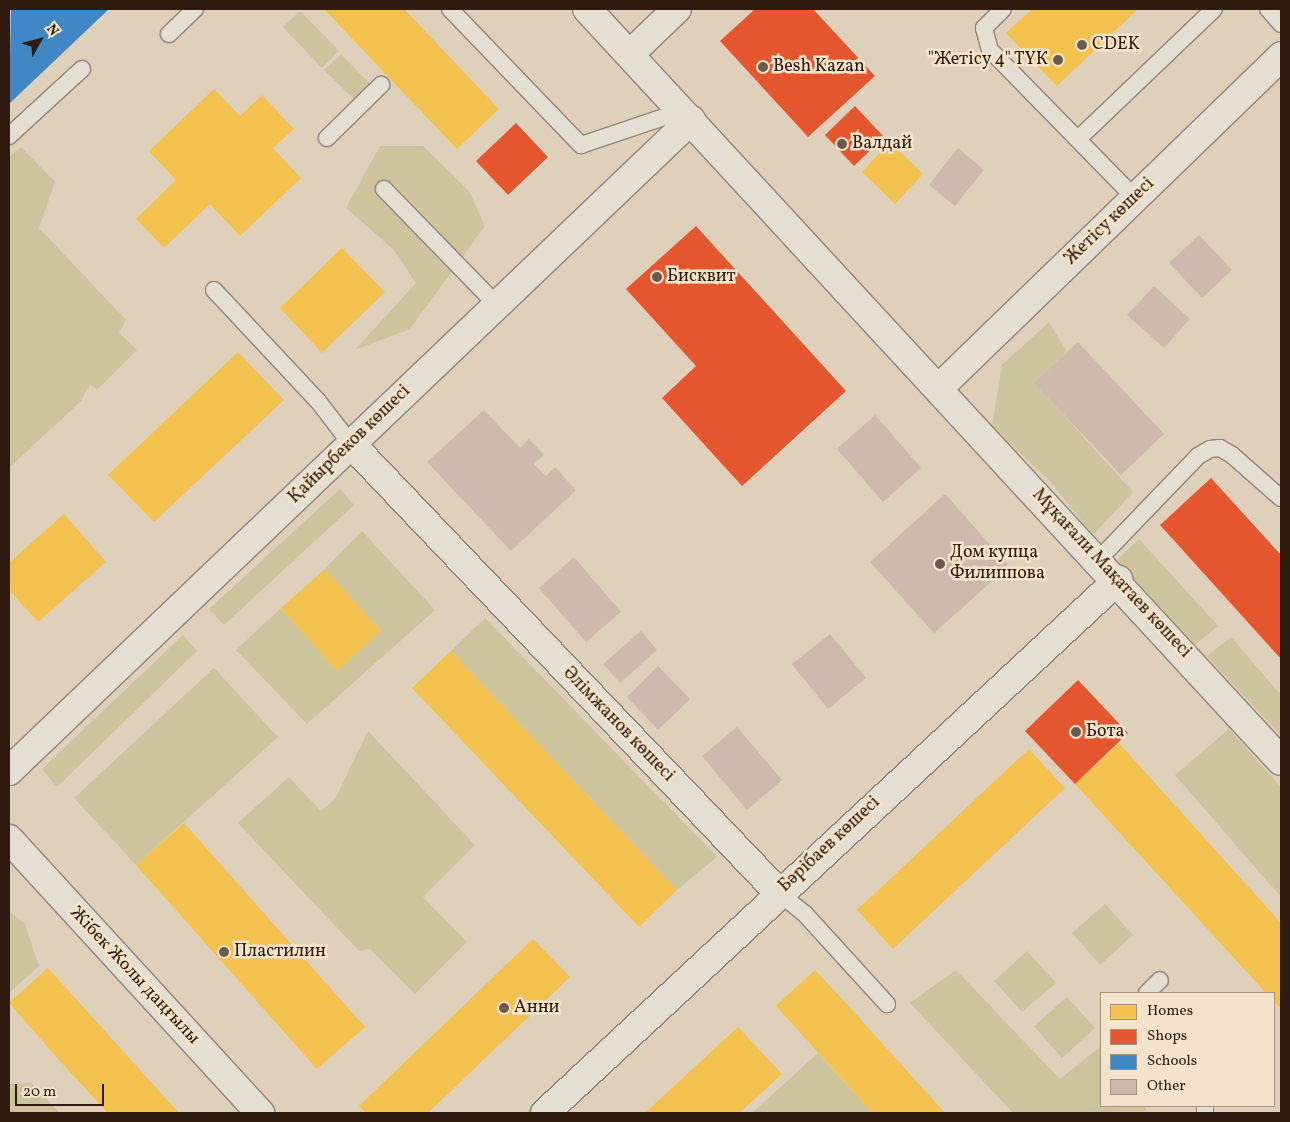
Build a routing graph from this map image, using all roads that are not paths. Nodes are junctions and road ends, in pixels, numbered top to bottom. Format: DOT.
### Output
graph roads {
  1 [pos="195,9"];
  2 [pos="450,9"];
  3 [pos="587,9"];
  4 [pos="677,9"];
  5 [pos="1003,9"];
  6 [pos="1214,9"];
  7 [pos="1268,9"];
  8 [pos="1281,24"];
  9 [pos="169,34"];
  10 [pos="630,54"];
  11 [pos="1281,56"];
  12 [pos="82,69"];
  13 [pos="381,85"];
  14 [pos="686,115"];
  15 [pos="9,136"];
  16 [pos="327,138"];
  17 [pos="1078,139"];
  18 [pos="384,188"];
  19 [pos="1135,198"];
  20 [pos="214,290"];
  21 [pos="498,305"];
  22 [pos="939,388"];
  23 [pos="351,444"];
  24 [pos="1281,498"];
  25 [pos="1098,560"];
  26 [pos="1118,580"];
  27 [pos="1281,761"];
  28 [pos="9,771"];
  29 [pos="9,839"];
  30 [pos="779,893"];
  31 [pos="1160,980"];
  32 [pos="1148,992"];
  33 [pos="887,1004"];
  34 [pos="260,1113"];
  35 [pos="545,1113"];
  1 -- 9 [label="lane"];
  2 -- 14 [label="lane"];
  3 -- 10 [label="street, Мұқағали Мақатаев көшесі"];
  4 -- 10 [label="street"];
  5 -- 17 [label="lane"];
  6 -- 17 [label="lane"];
  7 -- 8 [label="lane"];
  10 -- 14 [label="street, Мұқағали Мақатаев көшесі"];
  11 -- 19 [label="street, Жетісу көшесі"];
  12 -- 15 [label="lane"];
  13 -- 16 [label="lane"];
  14 -- 21 [label="street, Қайырбеков көшесі"];
  14 -- 22 [label="street, Мұқағали Мақатаев көшесі"];
  17 -- 19 [label="lane"];
  18 -- 21 [label="lane"];
  19 -- 22 [label="street, Жетісу көшесі"];
  20 -- 23 [label="lane"];
  21 -- 23 [label="street, Қайырбеков көшесі"];
  22 -- 25 [label="street, Мұқағали Мақатаев көшесі"];
  23 -- 28 [label="street, Қайырбеков көшесі"];
  23 -- 30 [label="street, Әлімжанов көшесі"];
  24 -- 25 [label="lane"];
  25 -- 26 [label="street, Мұқағали Мақатаев көшесі"];
  26 -- 27 [label="street, Мұқағали Мақатаев көшесі"];
  26 -- 30 [label="street, Бәрібаев көшесі"];
  29 -- 34 [label="street, Жібек Жолы даңғылы"];
  30 -- 33 [label="lane, Әлімжанов көшесі"];
  30 -- 35 [label="street, Бәрібаев көшесі"];
  31 -- 32 [label="lane"];
}
